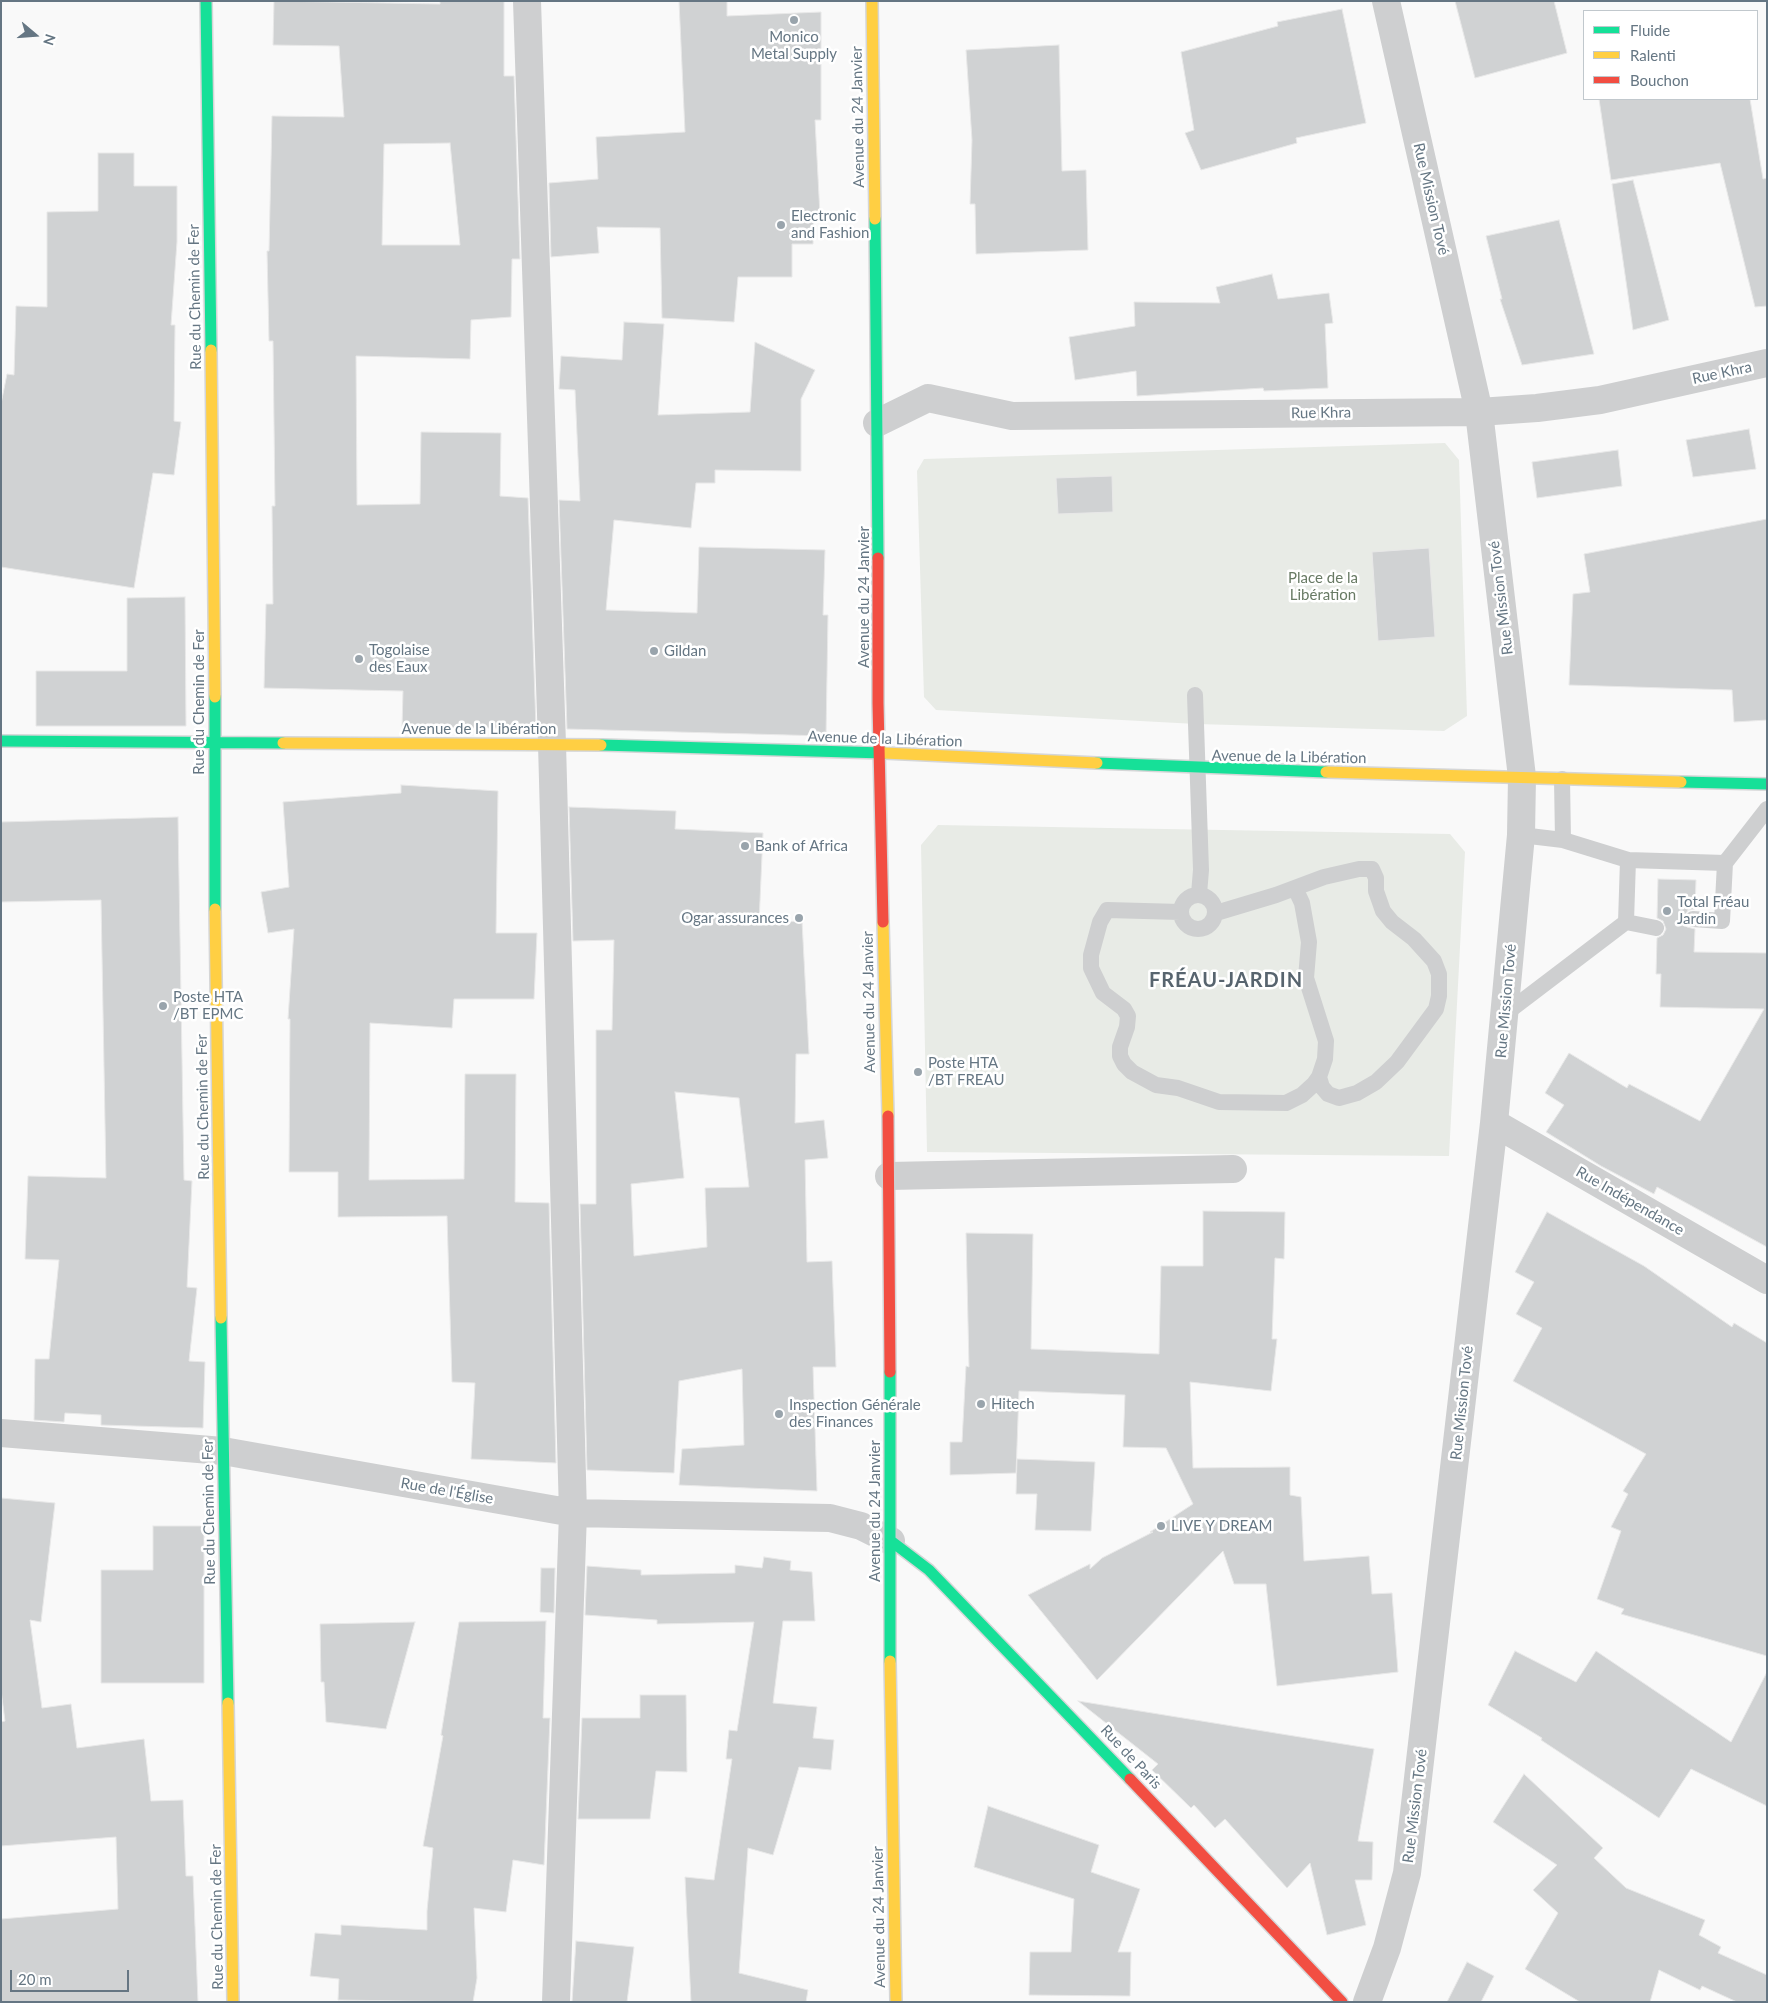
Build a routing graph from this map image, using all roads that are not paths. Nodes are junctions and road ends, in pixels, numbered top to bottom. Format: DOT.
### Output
graph roads {
  1 [pos="206,1"];
  2 [pos="527,1"];
  3 [pos="872,1"];
  4 [pos="1386,1"];
  5 [pos="1767,363"];
  6 [pos="1479,412"];
  7 [pos="877,422"];
  8 [pos="1194,695"];
  9 [pos="1,741"];
  10 [pos="214,743"];
  11 [pos="552,744"];
  12 [pos="879,753"];
  13 [pos="1196,769"];
  14 [pos="1522,778"];
  15 [pos="1562,779"];
  16 [pos="1767,784"];
  17 [pos="1767,809"];
  18 [pos="1521,834"];
  19 [pos="1563,840"];
  20 [pos="1628,860"];
  21 [pos="1725,863"];
  22 [pos="1295,888"];
  23 [pos="1199,894"];
  24 [pos="1181,912"];
  25 [pos="1216,913"];
  26 [pos="1693,919"];
  27 [pos="1626,922"];
  28 [pos="1656,928"];
  29 [pos="1505,1014"];
  30 [pos="1319,1077"];
  31 [pos="1494,1123"];
  32 [pos="1233,1169"];
  33 [pos="888,1176"];
  34 [pos="1767,1280"];
  35 [pos="1,1433"];
  36 [pos="223,1451"];
  37 [pos="574,1513"];
  38 [pos="890,1541"];
  39 [pos="233,2002"];
  40 [pos="556,2002"];
  41 [pos="896,2002"];
  42 [pos="1342,2002"];
  43 [pos="1367,2002"];
  1 -- 10 [label="street, Rue du Chemin de Fer"];
  2 -- 11 [label="street"];
  3 -- 7 [label="street, Avenue du 24 Janvier"];
  4 -- 6 [label="street, Rue Mission Tové"];
  5 -- 6 [label="street, Rue Khra"];
  6 -- 7 [label="street, Rue Khra"];
  6 -- 14 [label="street, Rue Mission Tové"];
  7 -- 12 [label="street, Avenue du 24 Janvier"];
  8 -- 13 [label="lane"];
  9 -- 10 [label="street, Avenue de la Libération"];
  10 -- 11 [label="street, Avenue de la Libération"];
  10 -- 36 [label="street, Rue du Chemin de Fer"];
  11 -- 12 [label="street, Avenue de la Libération"];
  11 -- 37 [label="street"];
  12 -- 13 [label="street, Avenue de la Libération"];
  12 -- 33 [label="street, Avenue du 24 Janvier"];
  13 -- 14 [label="street, Avenue de la Libération"];
  13 -- 23 [label="lane"];
  14 -- 15 [label="street, Avenue de la Libération"];
  14 -- 18 [label="street, Rue Mission Tové"];
  15 -- 16 [label="street, Avenue de la Libération"];
  15 -- 19 [label="lane"];
  17 -- 21 [label="lane"];
  18 -- 19 [label="lane"];
  18 -- 29 [label="street, Rue Mission Tové"];
  19 -- 20 [label="lane"];
  20 -- 21 [label="lane"];
  20 -- 27 [label="lane"];
  21 -- 26 [label="lane"];
  22 -- 25 [label="lane"];
  22 -- 30 [label="lane"];
  22 -- 30 [label="lane"];
  23 -- 24 [label="lane"];
  23 -- 25 [label="lane"];
  24 -- 25 [label="lane"];
  24 -- 30 [label="lane"];
  27 -- 28 [label="lane"];
  27 -- 29 [label="lane"];
  29 -- 31 [label="street, Rue Mission Tové"];
  31 -- 34 [label="street, Rue Indépendance"];
  31 -- 43 [label="street, Rue Mission Tové"];
  32 -- 33 [label="street"];
  33 -- 38 [label="street, Avenue du 24 Janvier"];
  35 -- 36 [label="street, Rue de l'Église"];
  36 -- 37 [label="street, Rue de l'Église"];
  36 -- 39 [label="street, Rue du Chemin de Fer"];
  37 -- 38 [label="street, Rue de l'Église"];
  37 -- 40 [label="street"];
  38 -- 41 [label="street, Avenue du 24 Janvier"];
  38 -- 42 [label="street, Rue de Paris"];
}
